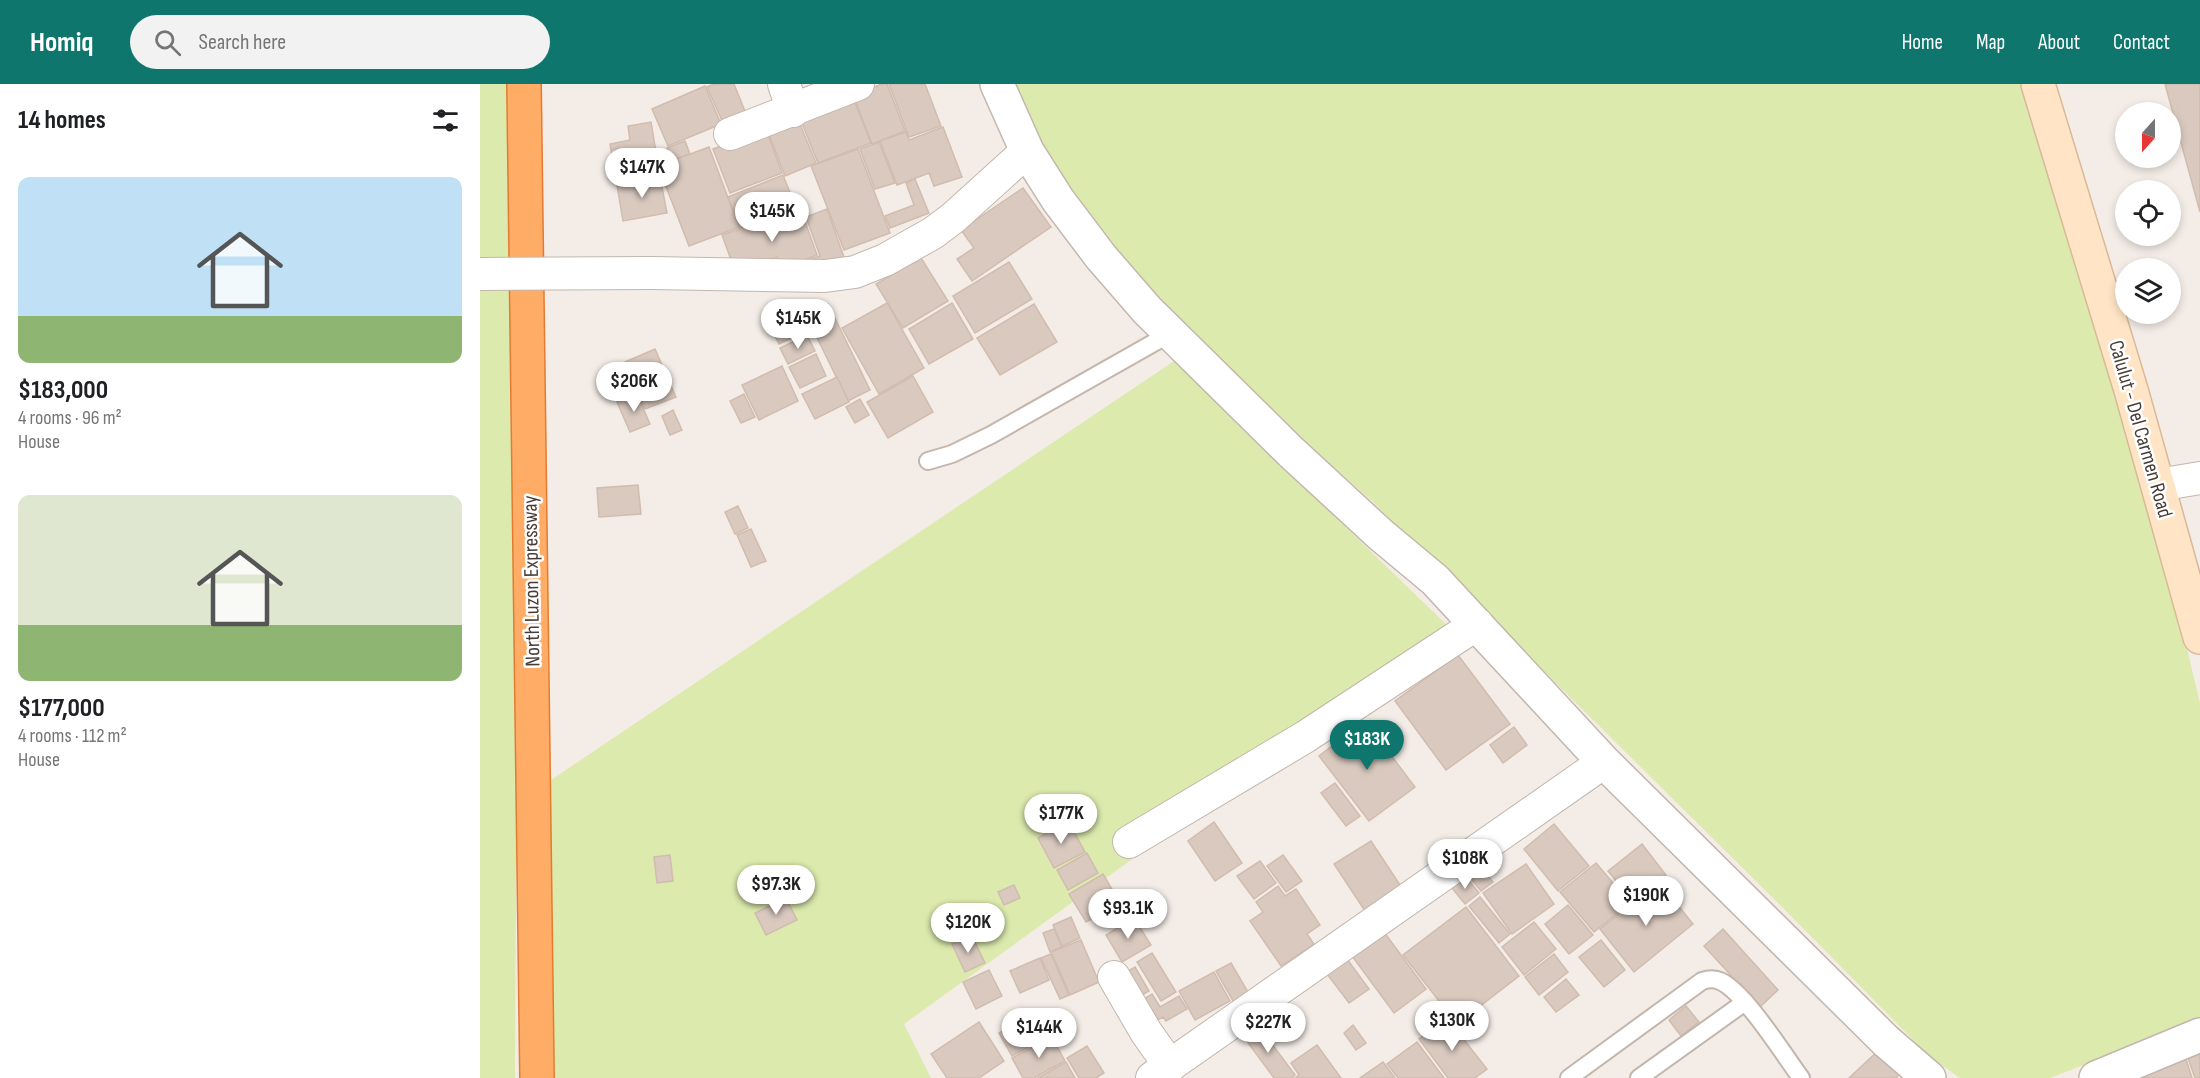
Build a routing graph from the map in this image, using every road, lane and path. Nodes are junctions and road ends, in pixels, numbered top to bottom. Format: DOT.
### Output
graph roads {
  1 [pos="524,84"];
  2 [pos="858,84"];
  3 [pos="997,84"];
  4 [pos="2038,84"];
  5 [pos="789,97"];
  6 [pos="730,134"];
  7 [pos="1027,151"];
  8 [pos="480,274"];
  9 [pos="1171,333"];
  10 [pos="928,461"];
  11 [pos="2200,478"];
  12 [pos="2158,485"];
  13 [pos="1478,624"];
  14 [pos="2200,633"];
  15 [pos="1604,762"];
  16 [pos="1129,842"];
  17 [pos="1114,976"];
  18 [pos="1745,1002"];
  19 [pos="2200,1035"];
  20 [pos="1161,1072"];
  21 [pos="537,1078"];
  22 [pos="1569,1078"];
  23 [pos="1639,1078"];
  24 [pos="1801,1078"];
  25 [pos="1929,1078"];
  26 [pos="2096,1078"];
  1 -- 21 [label="highway, North Luzon Expressway"];
  2 -- 5 [label="street"];
  3 -- 7 [label="street"];
  4 -- 12 [label="main road, Calulut - Del Carmen Road"];
  5 -- 6 [label="street"];
  7 -- 8 [label="street, bridge"];
  7 -- 9 [label="street"];
  9 -- 10 [label="lane"];
  9 -- 13 [label="street"];
  11 -- 12 [label="street"];
  12 -- 14 [label="main road, Calulut - Del Carmen Road"];
  13 -- 15 [label="street"];
  13 -- 16 [label="street"];
  15 -- 20 [label="street"];
  15 -- 25 [label="street"];
  17 -- 20 [label="street"];
  18 -- 22 [label="lane"];
  18 -- 23 [label="lane"];
  18 -- 24 [label="lane"];
  19 -- 26 [label="street"];
}
